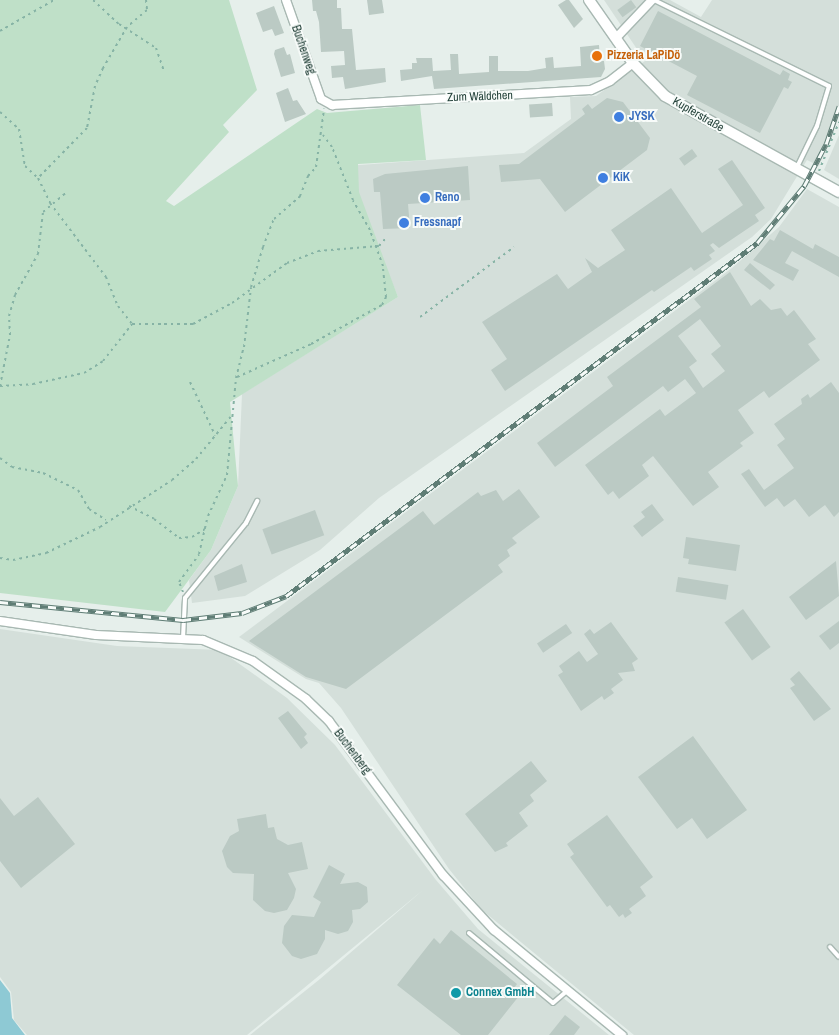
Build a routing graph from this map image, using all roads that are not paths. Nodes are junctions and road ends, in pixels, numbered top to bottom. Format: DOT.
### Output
graph roads {
  1 [pos="286,0"];
  2 [pos="589,0"];
  3 [pos="653,0"];
  4 [pos="616,38"];
  5 [pos="633,63"];
  6 [pos="323,100"];
  7 [pos="796,169"];
  8 [pos="839,192"];
  9 [pos="257,501"];
  10 [pos="0,620"];
  11 [pos="183,638"];
  12 [pos="469,933"];
  13 [pos="830,947"];
  14 [pos="839,957"];
  15 [pos="567,991"];
  16 [pos="622,1035"];
  1 -- 6 [label="street, Buchenweg"];
  2 -- 4 [label="street, Kupferstraße"];
  3 -- 4 [label="street"];
  3 -- 7 [label="lane"];
  4 -- 5 [label="street, Kupferstraße"];
  5 -- 6 [label="street, Zum Wäldchen"];
  5 -- 7 [label="street, Kupferstraße"];
  7 -- 8 [label="street, Kupferstraße"];
  9 -- 11 [label="lane"];
  10 -- 11 [label="street, Buchenberg"];
  11 -- 15 [label="street, Buchenberg"];
  12 -- 15 [label="lane"];
  13 -- 14 [label="lane"];
  15 -- 16 [label="street, Buchenberg"];
}
